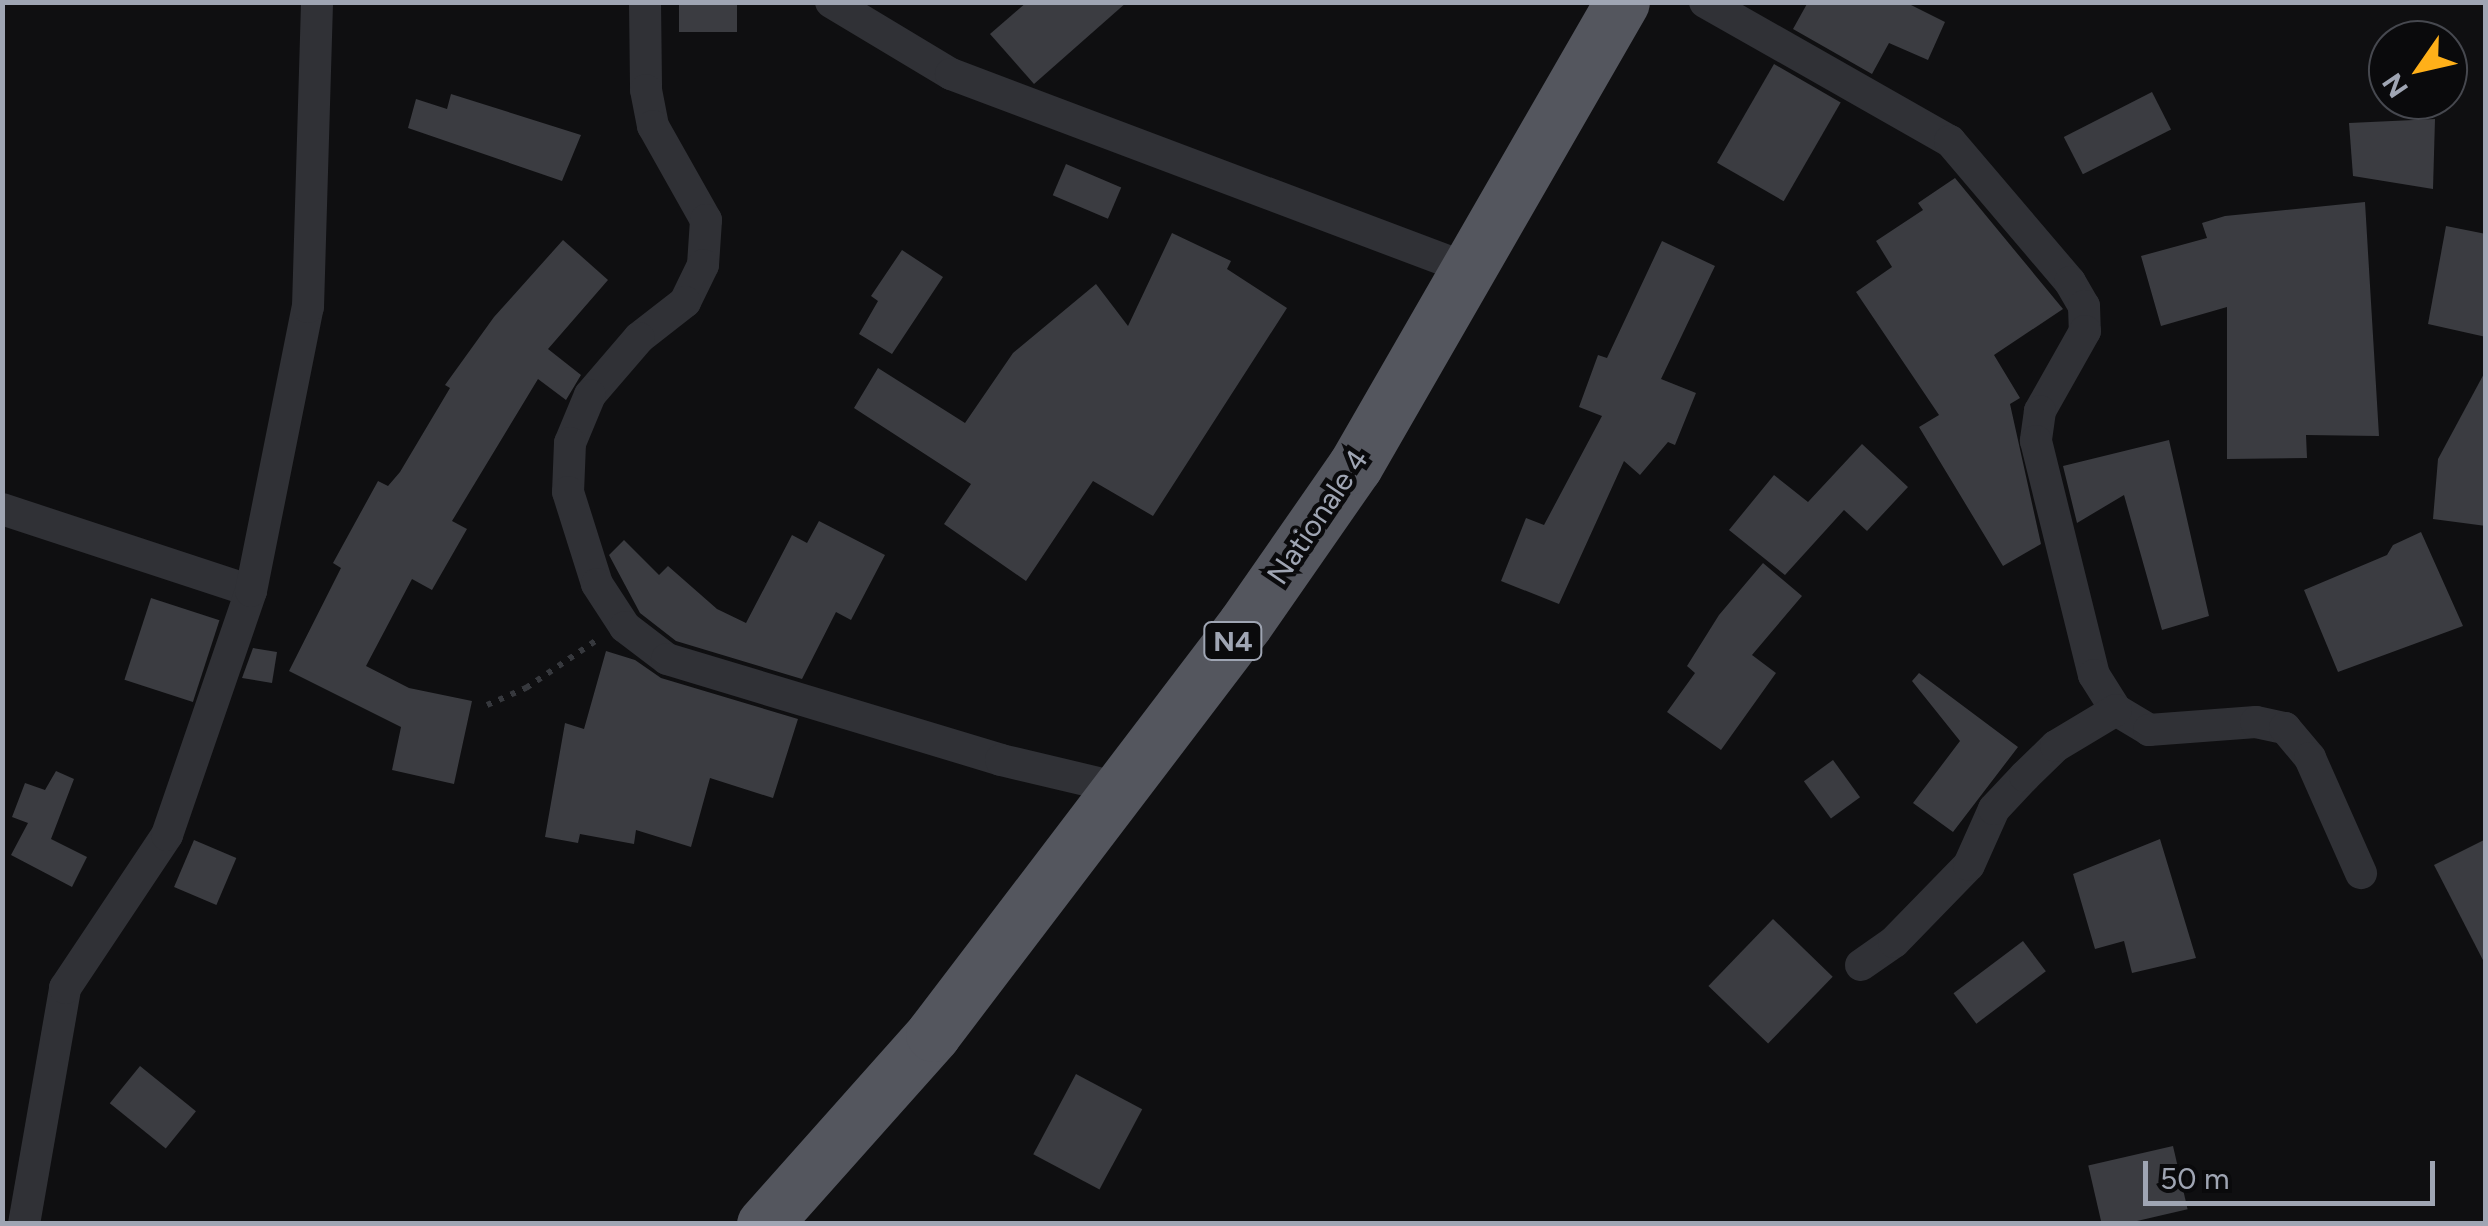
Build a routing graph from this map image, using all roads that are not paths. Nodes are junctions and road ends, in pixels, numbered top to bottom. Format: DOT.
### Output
graph roads {
  1 [pos="317,2"];
  2 [pos="645,2"];
  3 [pos="832,2"];
  4 [pos="1622,2"];
  5 [pos="1704,2"];
  6 [pos="1471,270"];
  7 [pos="2,509"];
  8 [pos="251,591"];
  9 [pos="2116,710"];
  10 [pos="1124,789"];
  11 [pos="2361,874"];
  12 [pos="1861,965"];
  13 [pos="24,1224"];
  14 [pos="764,1224"];
  1 -- 8 [label="street"];
  2 -- 10 [label="street"];
  3 -- 6 [label="street"];
  4 -- 6 [label="highway, Nationale 4 / N4"];
  5 -- 9 [label="street"];
  6 -- 10 [label="highway, Nationale 4 / N4"];
  7 -- 8 [label="street"];
  8 -- 13 [label="street"];
  9 -- 11 [label="street"];
  9 -- 12 [label="street"];
  10 -- 14 [label="highway, Nationale 4 / N4"];
}
